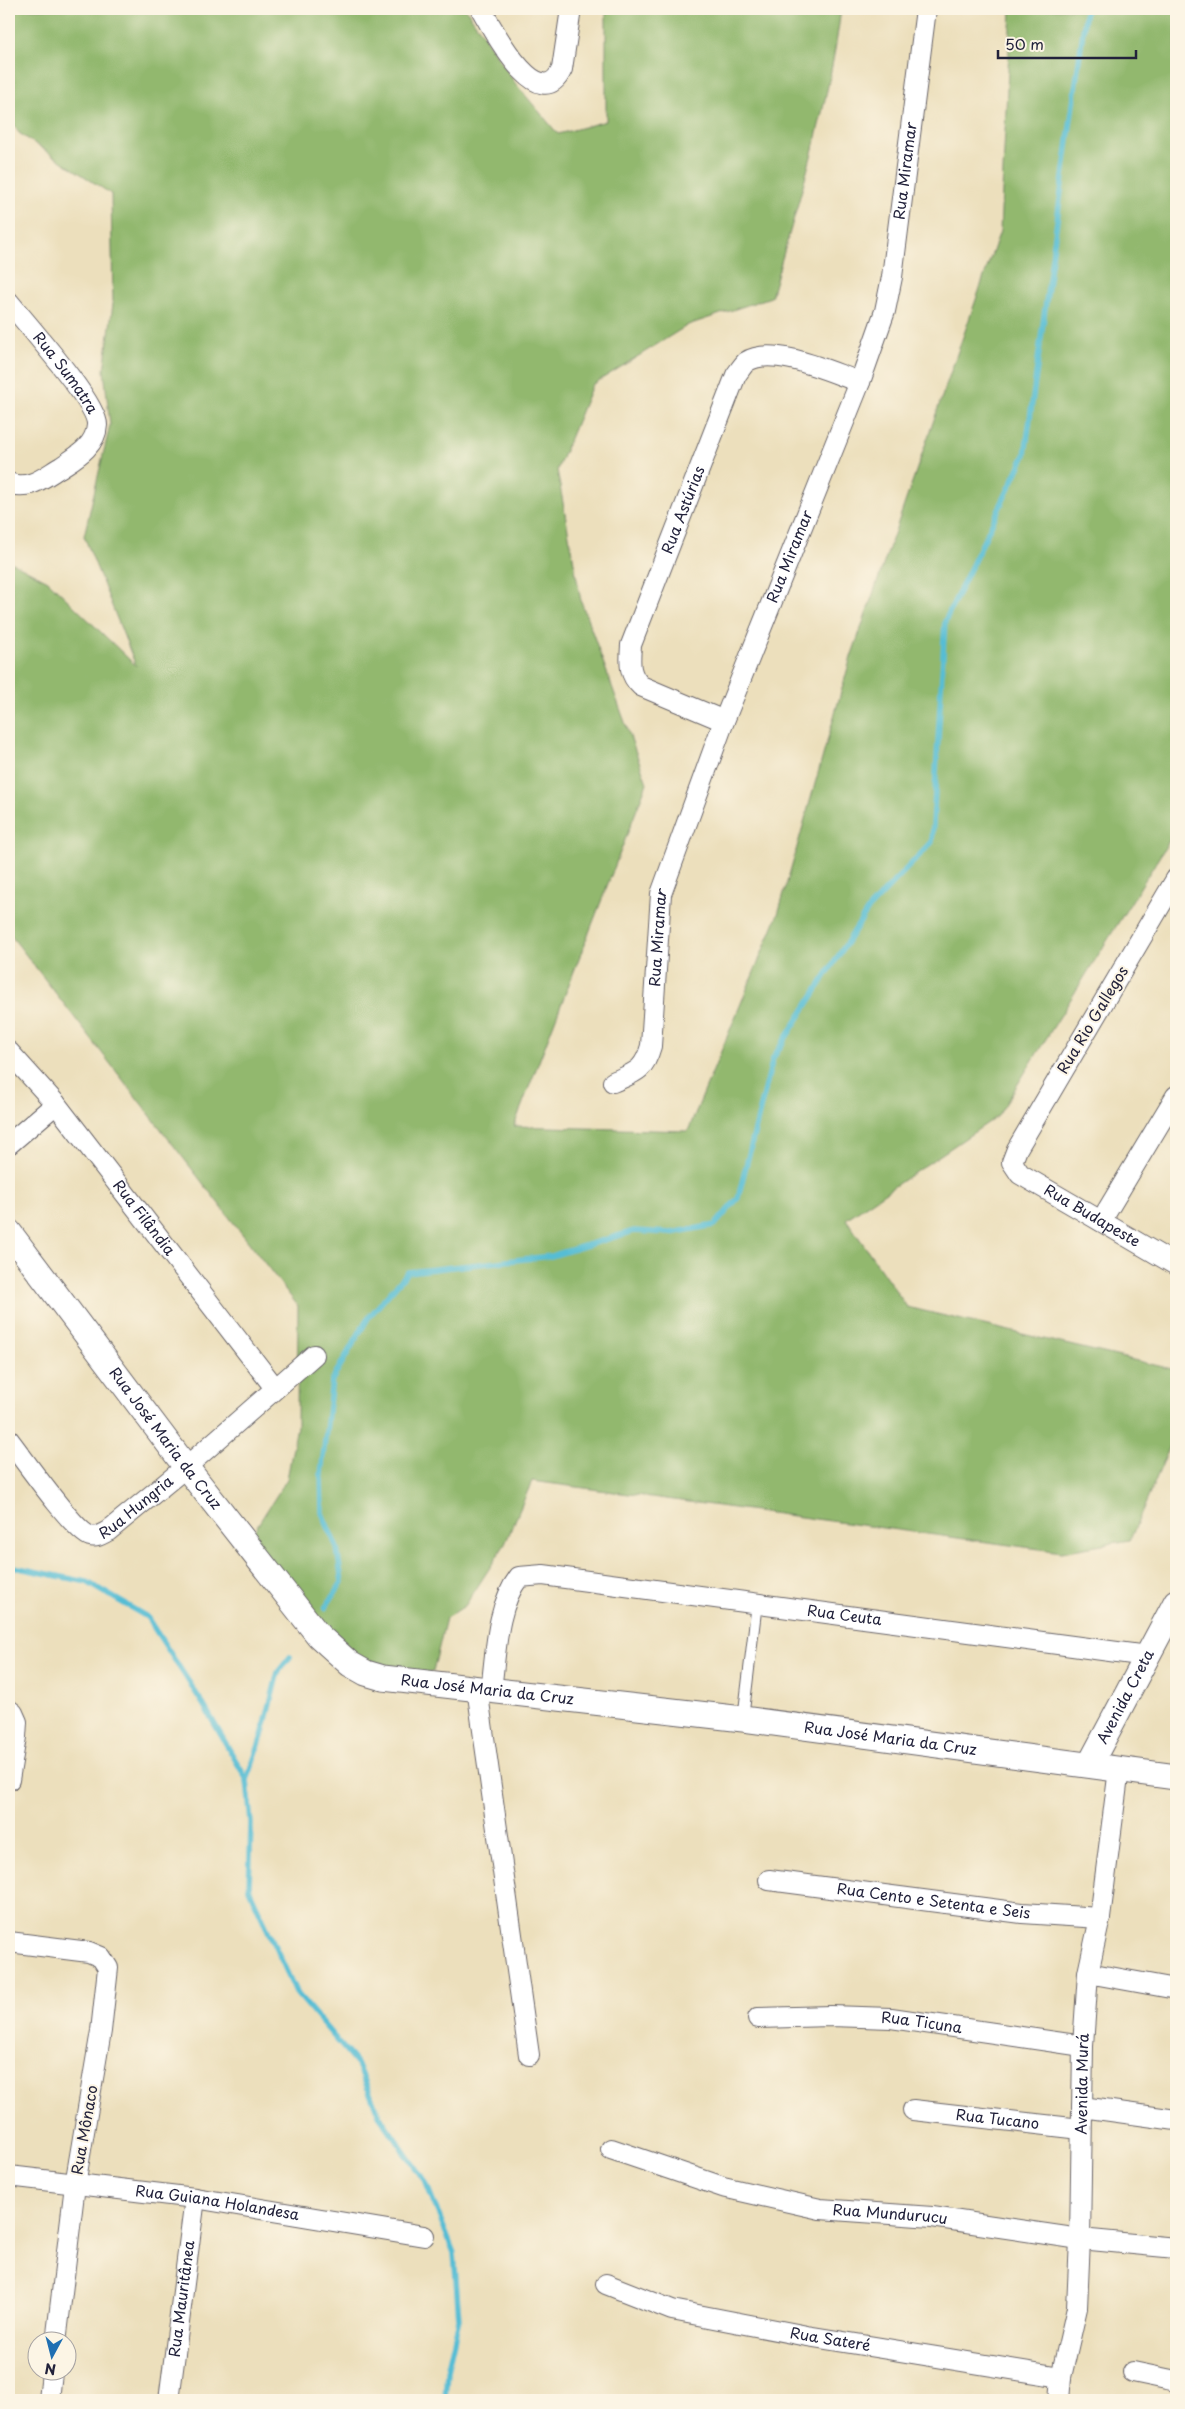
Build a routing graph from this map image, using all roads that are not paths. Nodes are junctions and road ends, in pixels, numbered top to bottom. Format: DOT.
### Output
graph roads {
  1 [pos="481,9"];
  2 [pos="571,9"];
  3 [pos="926,9"];
  4 [pos="9,302"];
  5 [pos="860,382"];
  6 [pos="9,483"];
  7 [pos="724,721"];
  8 [pos="1176,879"];
  9 [pos="9,1052"];
  10 [pos="613,1082"];
  11 [pos="1176,1096"];
  12 [pos="56,1104"];
  13 [pos="9,1144"];
  14 [pos="1012,1162"];
  15 [pos="1101,1220"];
  16 [pos="9,1232"];
  17 [pos="1176,1266"];
  18 [pos="314,1354"];
  19 [pos="276,1388"];
  20 [pos="9,1440"];
  21 [pos="186,1467"];
  22 [pos="1176,1602"];
  23 [pos="757,1603"];
  24 [pos="1147,1656"];
  25 [pos="484,1689"];
  26 [pos="9,1710"];
  27 [pos="742,1719"];
  28 [pos="1090,1764"];
  29 [pos="1119,1769"];
  30 [pos="1176,1777"];
  31 [pos="9,1780"];
  32 [pos="769,1880"];
  33 [pos="1100,1918"];
  34 [pos="9,1942"];
  35 [pos="1088,1973"];
  36 [pos="1176,1989"];
  37 [pos="758,2018"];
  38 [pos="1083,2046"];
  39 [pos="529,2055"];
  40 [pos="1082,2107"];
  41 [pos="913,2110"];
  42 [pos="1176,2120"];
  43 [pos="1081,2129"];
  44 [pos="611,2149"];
  45 [pos="9,2176"];
  46 [pos="75,2185"];
  47 [pos="195,2198"];
  48 [pos="424,2236"];
  49 [pos="1080,2239"];
  50 [pos="1176,2248"];
  51 [pos="606,2284"];
  52 [pos="57,2332"];
  53 [pos="1133,2372"];
  54 [pos="1061,2377"];
  55 [pos="1176,2381"];
  56 [pos="51,2382"];
  57 [pos="49,2400"];
  58 [pos="169,2400"];
  59 [pos="1059,2400"];
  1 -- 2 [label="street"];
  3 -- 5 [label="street, Rua Miramar"];
  4 -- 6 [label="street, Rua Sumatra"];
  5 -- 7 [label="street, Rua Miramar"];
  5 -- 7 [label="street, Rua Astúrias"];
  7 -- 10 [label="street, Rua Miramar"];
  8 -- 14 [label="street, Rua Rio Gallegos"];
  9 -- 12 [label="street, Rua Filândia"];
  11 -- 15 [label="street"];
  12 -- 13 [label="street"];
  12 -- 19 [label="street, Rua Filândia"];
  14 -- 15 [label="street, Rua Budapeste"];
  15 -- 17 [label="street, Rua Budapeste"];
  16 -- 21 [label="street, Rua José Maria da Cruz"];
  18 -- 19 [label="street, Rua Hungria"];
  19 -- 21 [label="street, Rua Hungria"];
  20 -- 21 [label="street, Rua Hungria"];
  21 -- 25 [label="street, Rua José Maria da Cruz"];
  22 -- 24 [label="street, Avenida Creta"];
  23 -- 24 [label="street, Rua Ceuta"];
  23 -- 25 [label="street, Rua Ceuta"];
  23 -- 27 [label="lane"];
  24 -- 28 [label="street, Avenida Creta"];
  25 -- 27 [label="street, Rua José Maria da Cruz"];
  25 -- 39 [label="street, Rua Ceuta"];
  26 -- 31 [label="street"];
  27 -- 28 [label="street, Rua José Maria da Cruz"];
  28 -- 29 [label="street, Rua José Maria da Cruz"];
  29 -- 30 [label="street, Rua José Maria da Cruz"];
  29 -- 33 [label="street, Avenida Murá"];
  32 -- 33 [label="street, Rua Cento e Setenta e Seis"];
  33 -- 35 [label="street, Avenida Murá"];
  34 -- 46 [label="street, Rua Mônaco"];
  35 -- 36 [label="street"];
  35 -- 38 [label="street, Avenida Murá"];
  37 -- 38 [label="street, Rua Ticuna"];
  38 -- 40 [label="street, Avenida Murá"];
  40 -- 42 [label="street"];
  40 -- 43 [label="street, Avenida Murá"];
  41 -- 43 [label="street, Rua Tucano"];
  43 -- 49 [label="street, Avenida Murá"];
  44 -- 49 [label="street, Rua Mundurucu"];
  45 -- 46 [label="street, Rua Guiana Holandesa"];
  46 -- 47 [label="street, Rua Guiana Holandesa"];
  46 -- 52 [label="street, Rua Mônaco"];
  47 -- 48 [label="street, Rua Guiana Holandesa"];
  47 -- 58 [label="street, Rua Mauritânea"];
  49 -- 50 [label="street, Rua Mundurucu"];
  49 -- 54 [label="street, Avenida Murá"];
  51 -- 54 [label="street, Rua Sateré"];
  53 -- 55 [label="street"];
  54 -- 59 [label="street, Avenida Murá"];
  56 -- 57 [label="street"];
}
